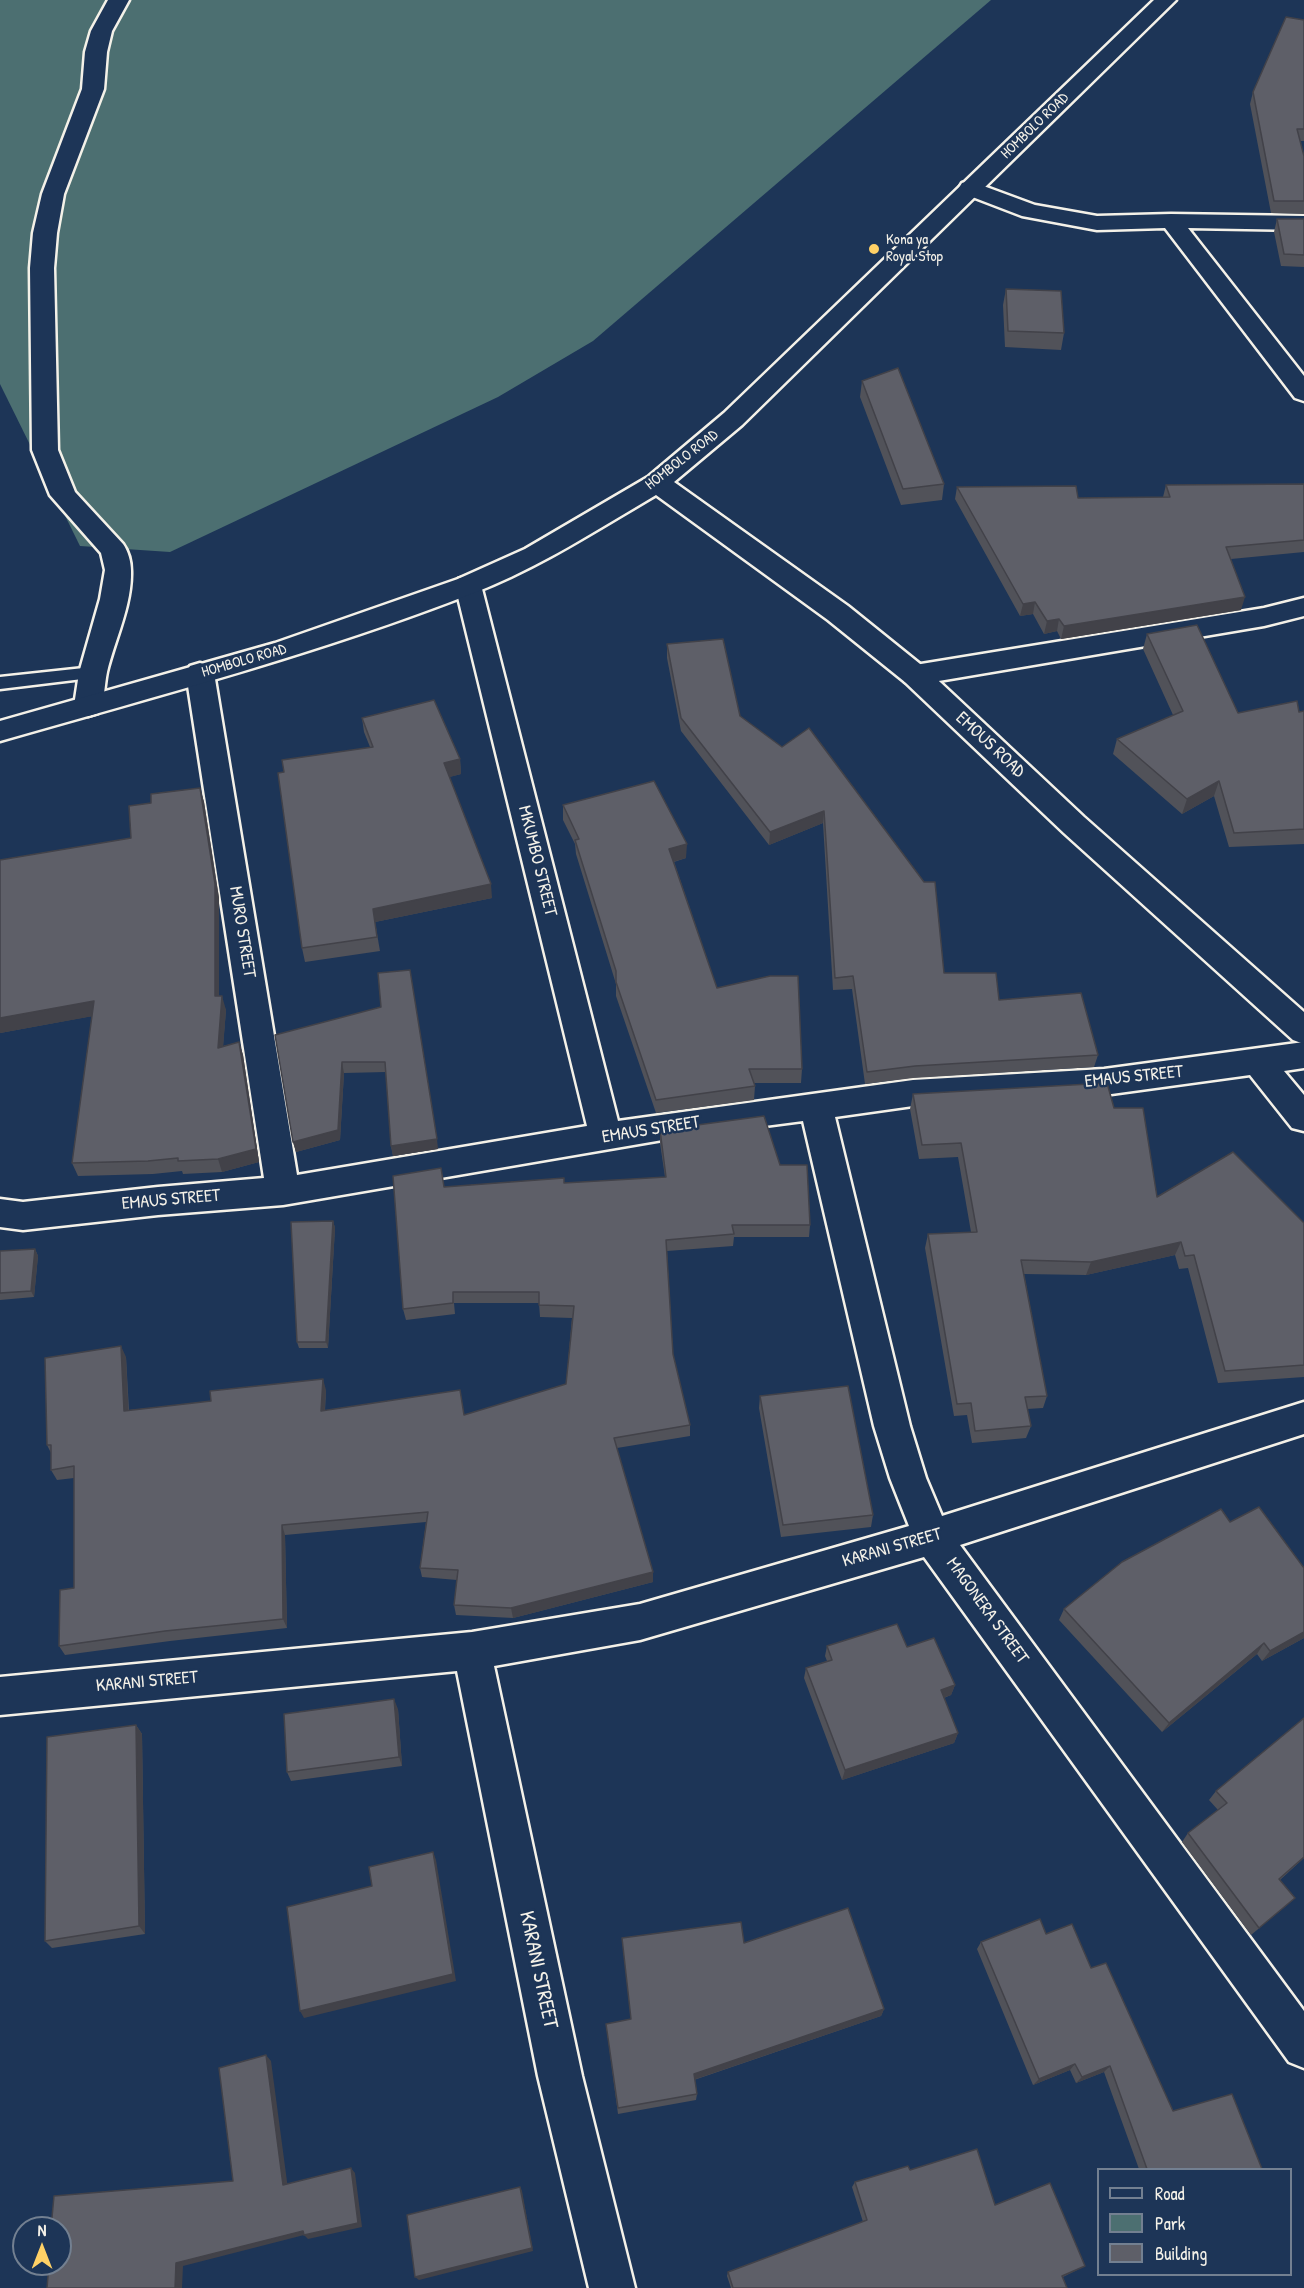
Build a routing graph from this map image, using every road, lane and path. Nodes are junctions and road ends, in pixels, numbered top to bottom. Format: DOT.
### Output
graph roads {
  1 [pos="119,0"];
  2 [pos="1166,0"];
  3 [pos="970,188"];
  4 [pos="1171,221"];
  5 [pos="1304,223"];
  6 [pos="1304,393"];
  7 [pos="657,483"];
  8 [pos="468,585"];
  9 [pos="1304,607"];
  10 [pos="93,673"];
  11 [pos="200,673"];
  12 [pos="915,675"];
  13 [pos="0,683"];
  14 [pos="88,706"];
  15 [pos="0,730"];
  16 [pos="1304,1030"];
  17 [pos="1304,1055"];
  18 [pos="1258,1062"];
  19 [pos="816,1106"];
  20 [pos="1304,1118"];
  21 [pos="606,1137"];
  22 [pos="283,1191"];
  23 [pos="0,1213"];
  24 [pos="1304,1418"];
  25 [pos="932,1537"];
  26 [pos="472,1651"];
  27 [pos="0,1696"];
  28 [pos="1304,2047"];
  29 [pos="612,2288"];
  1 -- 10 [label="street"];
  2 -- 3 [label="street, HOMBOLO ROAD"];
  3 -- 4 [label="street"];
  3 -- 7 [label="street, HOMBOLO ROAD"];
  4 -- 5 [label="street"];
  4 -- 6 [label="street"];
  7 -- 8 [label="street, HOMBOLO ROAD"];
  7 -- 12 [label="street, EMOUS ROAD"];
  8 -- 11 [label="street, HOMBOLO ROAD"];
  8 -- 21 [label="street, MKUMBO STREET"];
  9 -- 12 [label="street"];
  10 -- 13 [label="lane"];
  10 -- 14 [label="street"];
  11 -- 14 [label="street, HOMBOLO ROAD"];
  11 -- 22 [label="street, MURO STREET"];
  12 -- 16 [label="street, EMOUS ROAD"];
  14 -- 15 [label="street, HOMBOLO ROAD"];
  17 -- 18 [label="street, EMAUS STREET"];
  18 -- 19 [label="street, EMAUS STREET"];
  18 -- 20 [label="street"];
  19 -- 21 [label="street, EMAUS STREET"];
  19 -- 25 [label="street, MAGONERA STREET"];
  21 -- 22 [label="street, EMAUS STREET"];
  22 -- 23 [label="street, EMAUS STREET"];
  24 -- 25 [label="street, KARANI STREET"];
  25 -- 26 [label="street, KARANI STREET"];
  25 -- 28 [label="street, MAGONERA STREET"];
  26 -- 27 [label="street, KARANI STREET"];
  26 -- 29 [label="street, KARANI STREET"];
}
